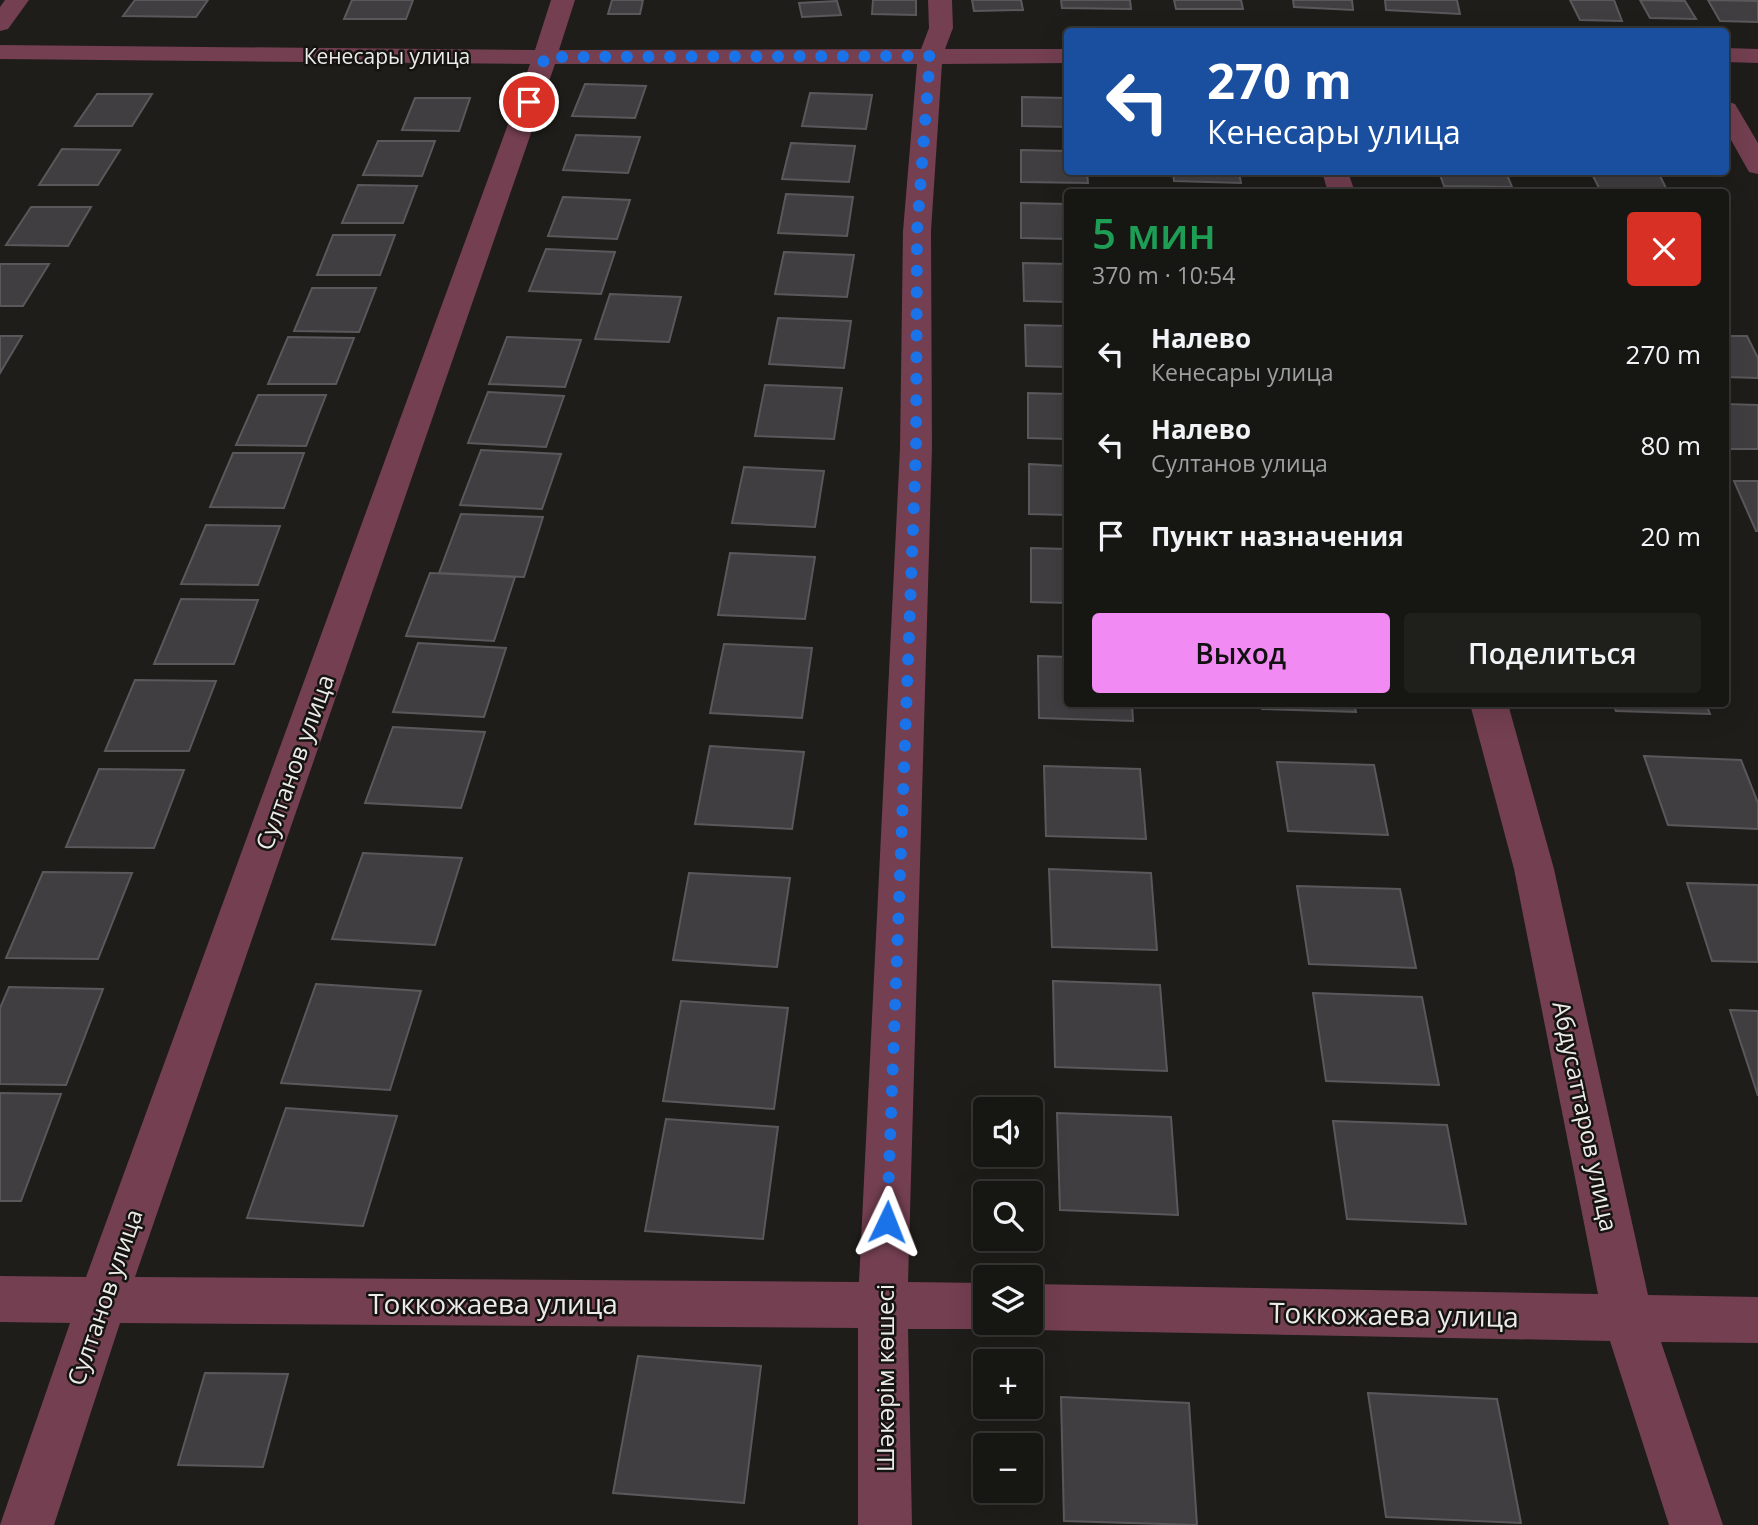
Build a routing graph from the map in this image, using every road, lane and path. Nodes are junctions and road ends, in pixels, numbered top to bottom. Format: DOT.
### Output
graph roads {
  1 [pos="17,0"];
  2 [pos="563,0"];
  3 [pos="940,0"];
  4 [pos="0,24"];
  5 [pos="0,52"];
  6 [pos="1729,55"];
  7 [pos="930,56"];
  8 [pos="1064,56"];
  9 [pos="1758,56"];
  10 [pos="545,57"];
  11 [pos="1729,114"];
  12 [pos="1758,166"];
  13 [pos="1490,707"];
  14 [pos="0,1299"];
  15 [pos="102,1301"];
  16 [pos="883,1304"];
  17 [pos="973,1306"];
  18 [pos="1043,1307"];
  19 [pos="1628,1318"];
  20 [pos="1758,1320"];
  21 [pos="27,1525"];
  22 [pos="885,1525"];
  23 [pos="1696,1525"];
  1 -- 4 [label="street"];
  2 -- 10 [label="street, Султанов улица"];
  3 -- 7 [label="street, Шәкәрім көшесі"];
  5 -- 10 [label="street, Кенесары улица"];
  6 -- 9 [label="street"];
  7 -- 8 [label="street, Кенесары улица"];
  7 -- 10 [label="street, Кенесары улица"];
  7 -- 16 [label="street, Шәкәрім көшесі"];
  10 -- 15 [label="street, Султанов улица"];
  11 -- 12 [label="street"];
  13 -- 19 [label="street, Абдусаттаров улица"];
  14 -- 15 [label="street, Токкожаева улица"];
  15 -- 16 [label="street, Токкожаева улица"];
  15 -- 21 [label="street, Султанов улица"];
  16 -- 17 [label="street, Токкожаева улица"];
  16 -- 22 [label="street, Шәкәрім көшесі"];
  18 -- 19 [label="street, Токкожаева улица"];
  19 -- 20 [label="street, Токкожаева улица"];
  19 -- 23 [label="street, Абдусаттаров улица"];
}
